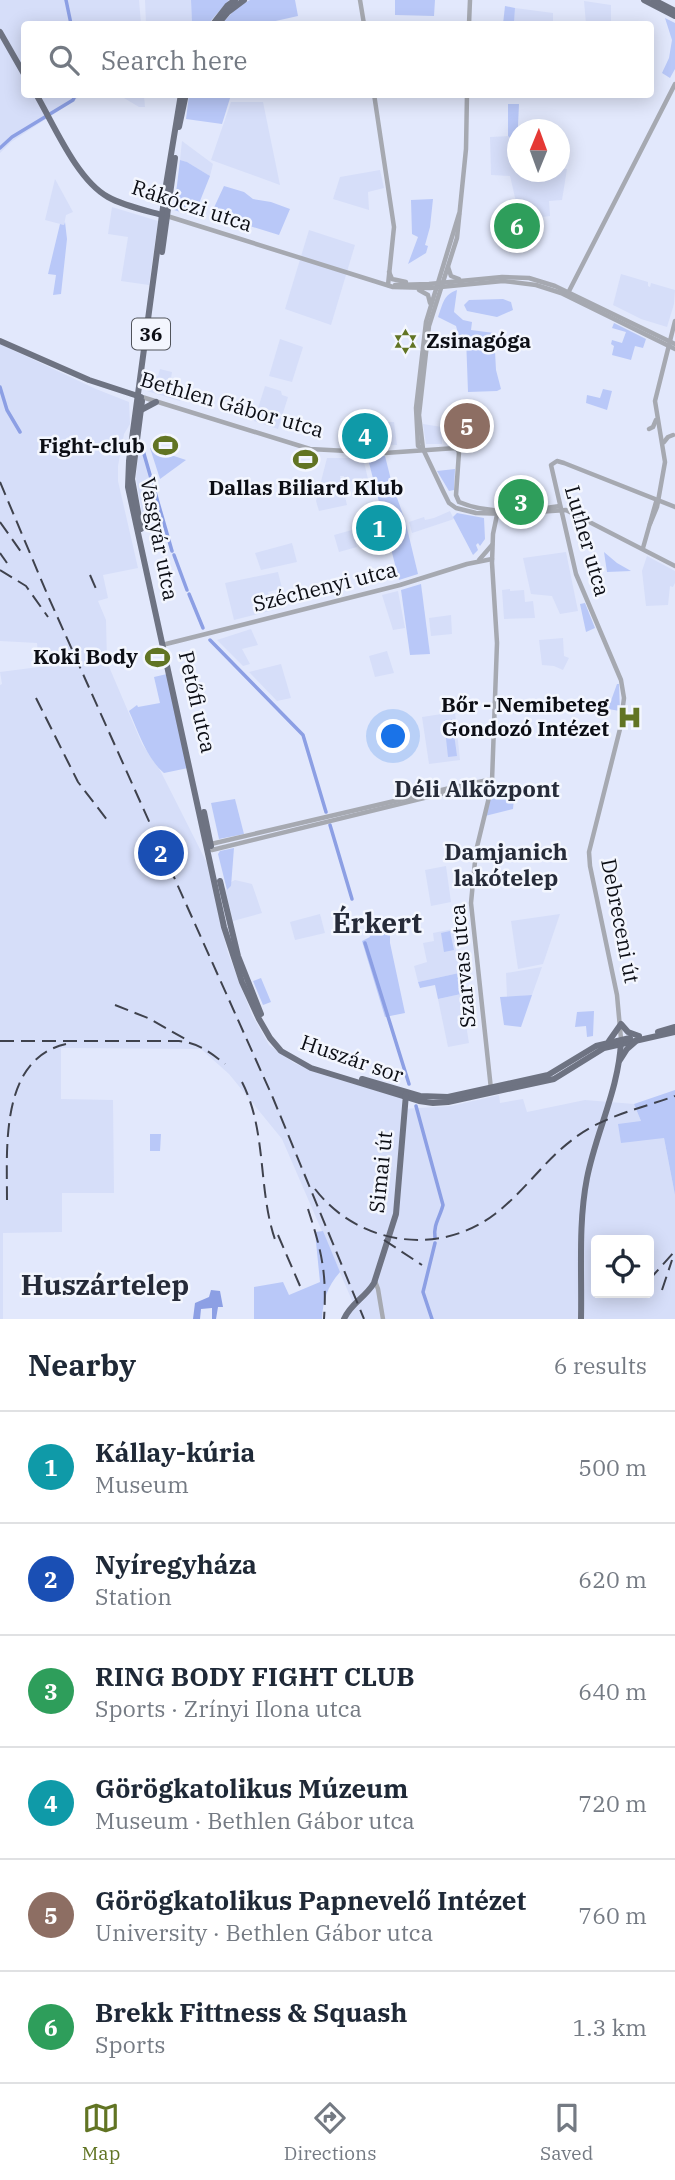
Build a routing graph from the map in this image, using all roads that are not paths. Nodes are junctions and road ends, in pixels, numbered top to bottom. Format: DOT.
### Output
graph roads {
  1 [pos="235,0"];
  2 [pos="244,0"];
  3 [pos="360,0"];
  4 [pos="644,0"];
  5 [pos="654,0"];
  6 [pos="470,1"];
  7 [pos="675,14"];
  8 [pos="215,21"];
  9 [pos="220,21"];
  10 [pos="364,21"];
  11 [pos="469,21"];
  12 [pos="0,32"];
  13 [pos="21,69"];
  14 [pos="675,84"];
  15 [pos="38,98"];
  16 [pos="183,98"];
  17 [pos="375,98"];
  18 [pos="467,98"];
  19 [pos="459,214"];
  20 [pos="165,215"];
  21 [pos="448,266"];
  22 [pos="389,267"];
  23 [pos="520,277"];
  24 [pos="483,279"];
  25 [pos="503,281"];
  26 [pos="575,283"];
  27 [pos="388,285"];
  28 [pos="440,285"];
  29 [pos="416,286"];
  30 [pos="568,295"];
  31 [pos="582,299"];
  32 [pos="429,308"];
  33 [pos="675,321"];
  34 [pos="3,343"];
  35 [pos="672,345"];
  36 [pos="140,382"];
  37 [pos="127,393"];
  38 [pos="141,397"];
  39 [pos="156,402"];
  40 [pos="139,409"];
  41 [pos="657,419"];
  42 [pos="649,429"];
  43 [pos="673,435"];
  44 [pos="664,442"];
  45 [pos="423,450"];
  46 [pos="657,501"];
  47 [pos="675,507"];
  48 [pos="560,508"];
  49 [pos="498,511"];
  50 [pos="482,513"];
  51 [pos="494,525"];
  52 [pos="492,545"];
  53 [pos="643,548"];
  54 [pos="492,559"];
  55 [pos="478,561"];
  56 [pos="675,566"];
  57 [pos="597,627"];
  58 [pos="164,645"];
  59 [pos="488,784"];
  60 [pos="210,847"];
  61 [pos="621,1024"];
  62 [pos="675,1030"];
  63 [pos="639,1038"];
  64 [pos="621,1042"];
  65 [pos="606,1045"];
  66 [pos="619,1062"];
  67 [pos="491,1090"];
  68 [pos="406,1095"];
  69 [pos="419,1101"];
  70 [pos="405,1111"];
  71 [pos="375,1281"];
  72 [pos="344,1319"];
  73 [pos="383,1319"];
  74 [pos="581,1319"];
  1 -- 8 [label="main road"];
  2 -- 9 [label="main road"];
  3 -- 10 [label="street"];
  4 -- 7 [label="main road"];
  5 -- 7 [label="main road"];
  6 -- 11 [label="street"];
  12 -- 13 [label="main road"];
  14 -- 26 [label="street"];
  15 -- 20 [label="main road, Rákóczi utca"];
  16 -- 20 [label="main road, 36"];
  17 -- 22 [label="street"];
  18 -- 19 [label="street"];
  19 -- 21 [label="street"];
  19 -- 28 [label="street"];
  20 -- 27 [label="street, Rákóczi utca"];
  20 -- 36 [label="main road, 36"];
  20 -- 38 [label="main road, 36"];
  21 -- 24 [label="street"];
  21 -- 28 [label="street"];
  22 -- 27 [label="street"];
  22 -- 29 [label="street"];
  23 -- 24 [label="street"];
  23 -- 25 [label="street"];
  23 -- 30 [label="street"];
  24 -- 28 [label="street"];
  25 -- 28 [label="street"];
  25 -- 30 [label="street"];
  26 -- 30 [label="street"];
  26 -- 31 [label="street"];
  27 -- 29 [label="street, Rákóczi utca"];
  28 -- 29 [label="street, Rákóczi utca"];
  28 -- 32 [label="street"];
  28 -- 45 [label="street"];
  29 -- 32 [label="street"];
  30 -- 31 [label="street"];
  30 -- 35 [label="street"];
  31 -- 35 [label="street"];
  32 -- 45 [label="street"];
  33 -- 35 [label="street"];
  34 -- 37 [label="main road, Bethlen Gábor utca"];
  35 -- 41 [label="street"];
  36 -- 37 [label="main road"];
  36 -- 38 [label="main road, 36"];
  37 -- 38 [label="main road, Bethlen Gábor utca"];
  37 -- 40 [label="main road"];
  38 -- 39 [label="street, Bethlen Gábor utca"];
  38 -- 40 [label="main road, Vasgyár utca"];
  39 -- 40 [label="main road"];
  39 -- 45 [label="street, Bethlen Gábor utca"];
  40 -- 58 [label="main road, Vasgyár utca"];
  41 -- 42 [label="street"];
  41 -- 44 [label="street"];
  43 -- 44 [label="street"];
  44 -- 46 [label="street"];
  45 -- 49 [label="street, Bethlen Gábor utca"];
  45 -- 50 [label="street"];
  46 -- 47 [label="street"];
  46 -- 48 [label="street, Luther utca"];
  46 -- 53 [label="street"];
  48 -- 49 [label="street"];
  48 -- 53 [label="street"];
  48 -- 57 [label="street, Luther utca"];
  49 -- 50 [label="street"];
  49 -- 51 [label="street, Szarvas utca"];
  50 -- 51 [label="street"];
  51 -- 52 [label="street, Szarvas utca"];
  52 -- 54 [label="street, Szarvas utca"];
  52 -- 55 [label="street"];
  53 -- 56 [label="street"];
  54 -- 55 [label="street, Széchenyi utca"];
  54 -- 59 [label="street, Szarvas utca"];
  55 -- 58 [label="street, Széchenyi utca"];
  57 -- 61 [label="street, Debreceni út"];
  58 -- 60 [label="main road, Petőfi utca"];
  59 -- 60 [label="street"];
  59 -- 67 [label="street, Szarvas utca"];
  60 -- 68 [label="main road, Huszár sor"];
  61 -- 63 [label="main road"];
  61 -- 64 [label="street, Debreceni út"];
  61 -- 65 [label="main road"];
  62 -- 63 [label="main road"];
  63 -- 64 [label="main road"];
  63 -- 66 [label="main road"];
  64 -- 65 [label="main road"];
  64 -- 66 [label="main road, Debreceni út"];
  65 -- 66 [label="main road"];
  65 -- 67 [label="main road"];
  66 -- 74 [label="main road, Debreceni út"];
  67 -- 68 [label="main road"];
  67 -- 69 [label="main road"];
  68 -- 69 [label="main road"];
  68 -- 70 [label="main road, Simai út"];
  69 -- 70 [label="main road"];
  70 -- 71 [label="main road, Simai út"];
  71 -- 72 [label="main road, Simai út"];
  71 -- 73 [label="street"];
}
